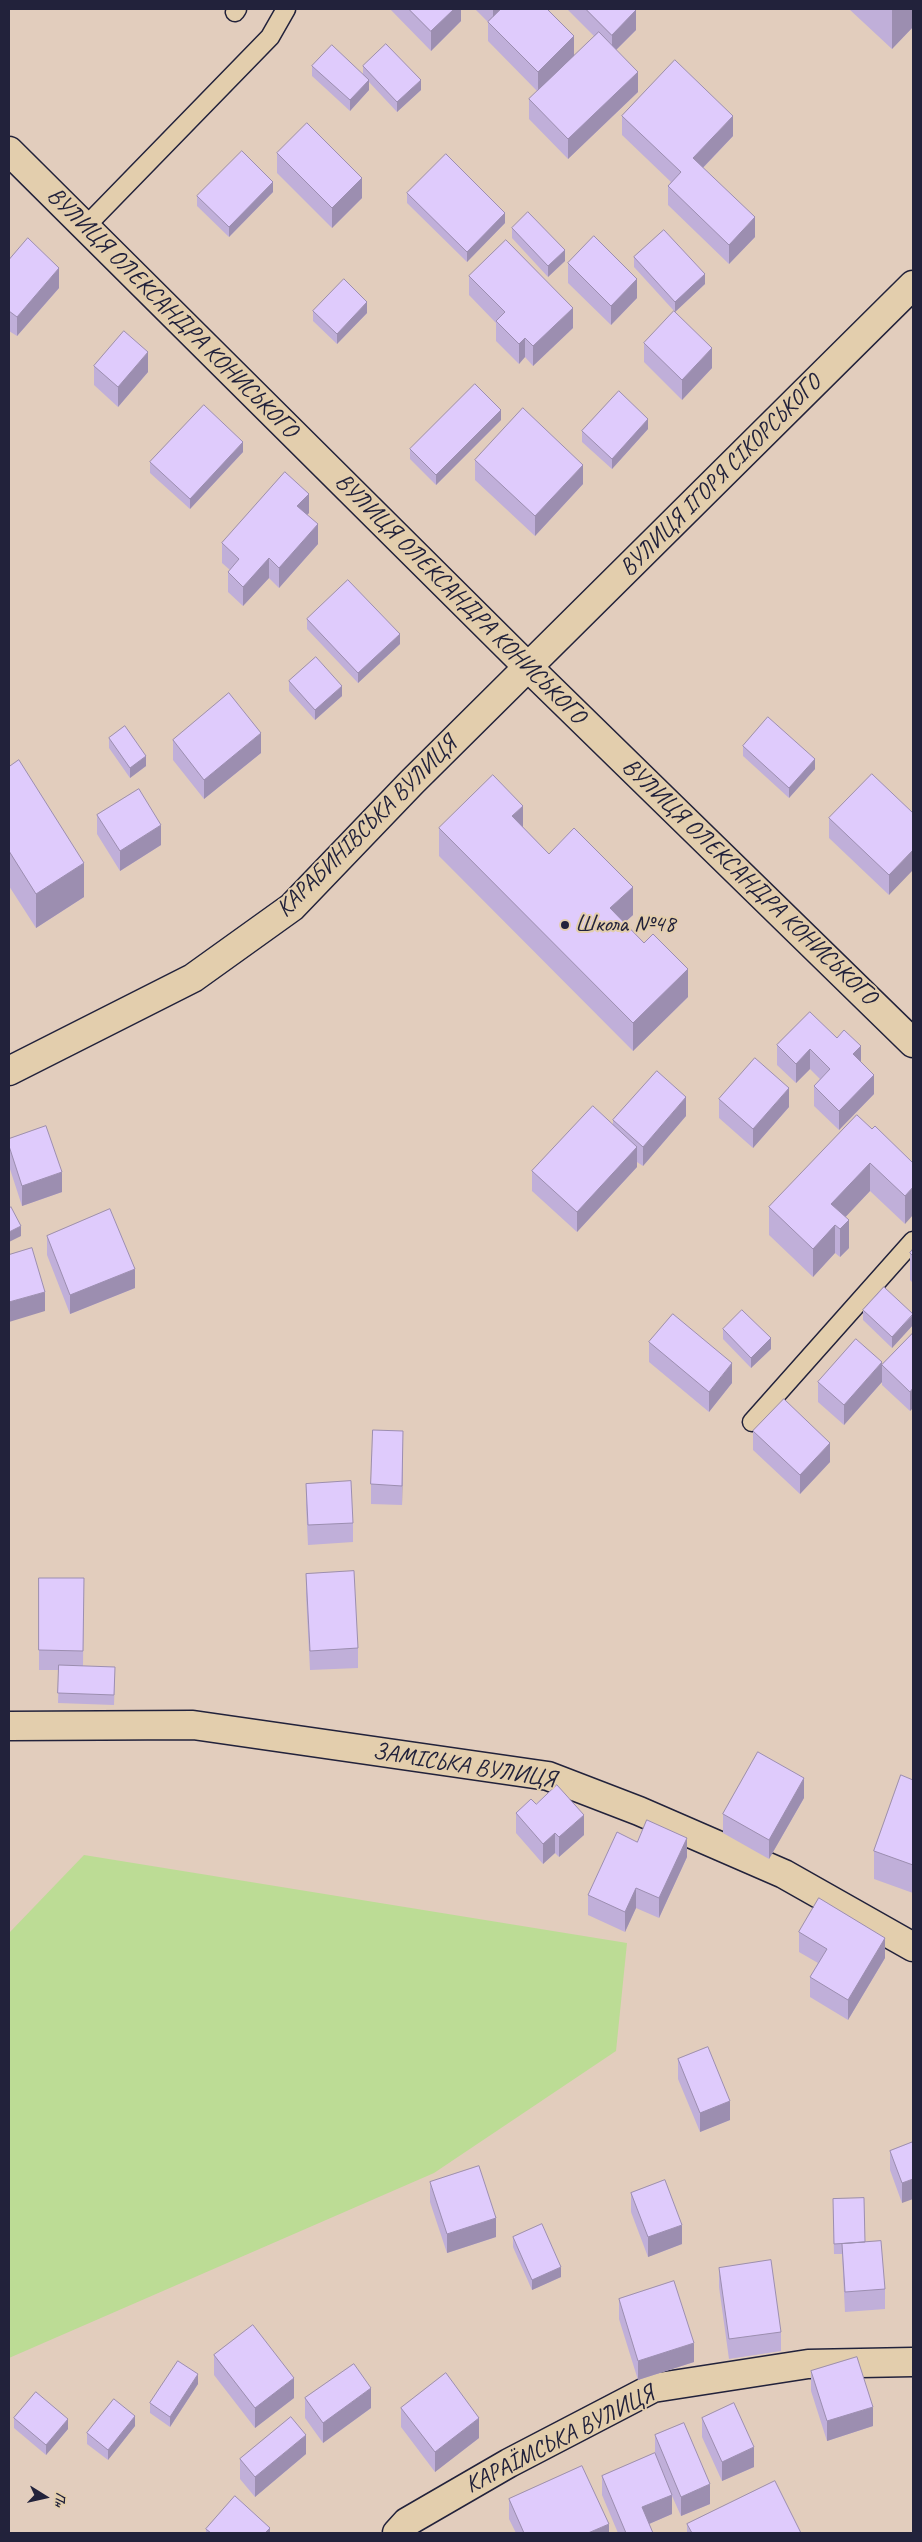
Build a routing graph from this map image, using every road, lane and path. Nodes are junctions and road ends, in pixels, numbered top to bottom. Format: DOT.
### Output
graph roads {
  1 [pos="286,9"];
  2 [pos="9,151"];
  3 [pos="86,226"];
  4 [pos="913,285"];
  5 [pos="529,668"];
  6 [pos="913,1043"];
  7 [pos="9,1071"];
  8 [pos="913,1241"];
  9 [pos="752,1422"];
  10 [pos="9,1726"];
  11 [pos="913,1947"];
  12 [pos="913,2362"];
  13 [pos="397,2533"];
  1 -- 3 [label="lane"];
  2 -- 3 [label="street, ВУЛИЦЯ ОЛЕКСАНДРА КОНИСЬКОГО"];
  3 -- 5 [label="street, ВУЛИЦЯ ОЛЕКСАНДРА КОНИСЬКОГО"];
  4 -- 5 [label="street, ВУЛИЦЯ ІГОРЯ СІКОРСЬКОГО"];
  5 -- 6 [label="street, ВУЛИЦЯ ОЛЕКСАНДРА КОНИСЬКОГО"];
  5 -- 7 [label="street, КАРАБИНІВСЬКА ВУЛИЦЯ"];
  8 -- 9 [label="lane"];
  10 -- 11 [label="street, ЗАМІСЬКА ВУЛИЦЯ"];
  12 -- 13 [label="street, КАРАЇМСЬКА ВУЛИЦЯ"];
}
